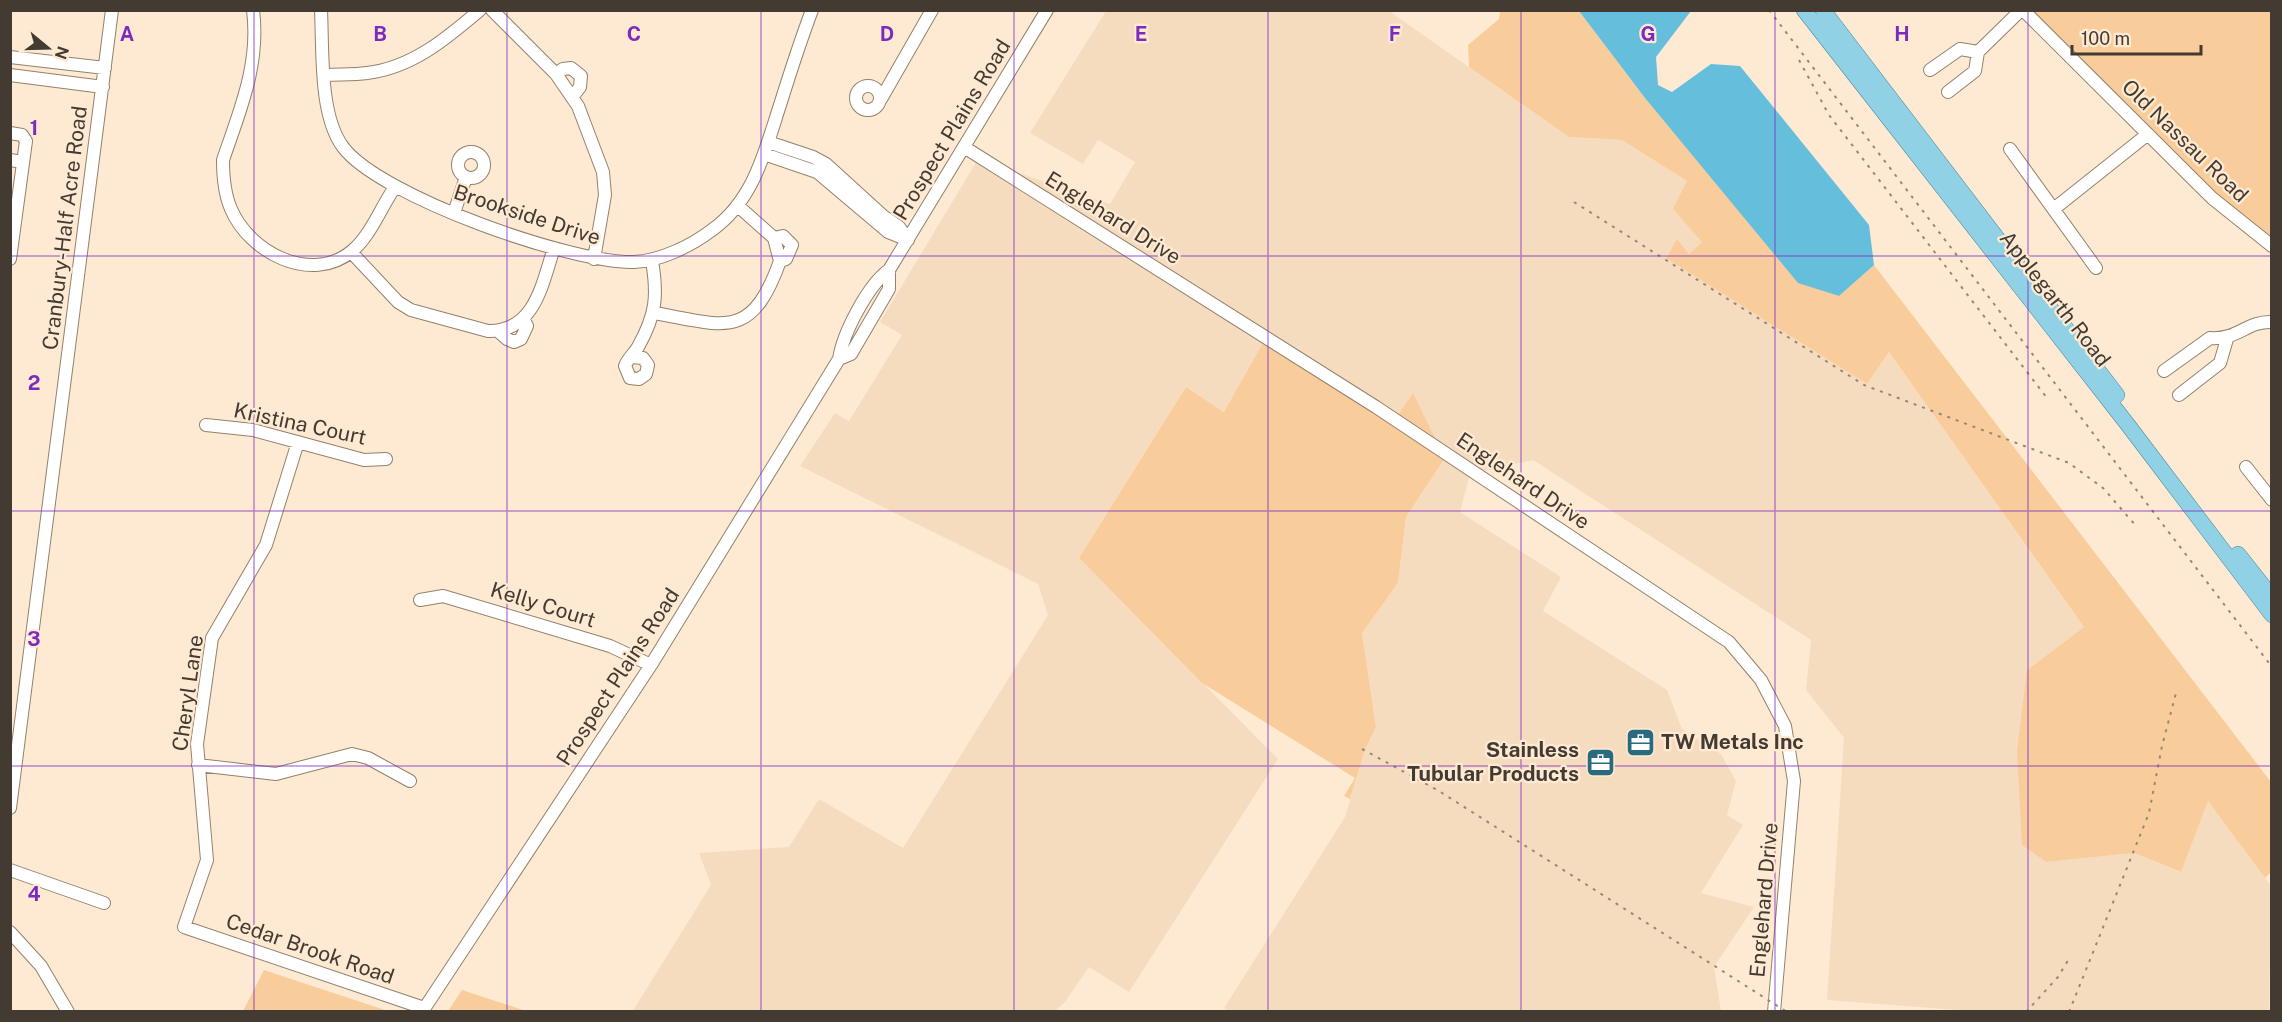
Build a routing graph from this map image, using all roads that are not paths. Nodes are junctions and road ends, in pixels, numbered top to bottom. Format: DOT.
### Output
graph roads {
  1 [pos="112,10"];
  2 [pos="254,10"];
  3 [pos="321,10"];
  4 [pos="480,10"];
  5 [pos="492,10"];
  6 [pos="812,10"];
  7 [pos="932,10"];
  8 [pos="1047,10"];
  9 [pos="1804,10"];
  10 [pos="1823,10"];
  11 [pos="2022,10"];
  12 [pos="1978,52"];
  13 [pos="10,57"];
  14 [pos="51,62"];
  15 [pos="105,68"];
  16 [pos="1930,70"];
  17 [pos="556,74"];
  18 [pos="10,75"];
  19 [pos="325,75"];
  20 [pos="44,80"];
  21 [pos="102,87"];
  22 [pos="1948,92"];
  23 [pos="573,96"];
  24 [pos="881,99"];
  25 [pos="10,133"];
  26 [pos="2148,134"];
  27 [pos="964,147"];
  28 [pos="766,148"];
  29 [pos="2010,148"];
  30 [pos="17,160"];
  31 [pos="466,177"];
  32 [pos="395,187"];
  33 [pos="738,206"];
  34 [pos="2055,208"];
  35 [pos="454,213"];
  36 [pos="908,240"];
  37 [pos="2271,246"];
  38 [pos="554,248"];
  39 [pos="351,252"];
  40 [pos="10,259"];
  41 [pos="594,259"];
  42 [pos="652,261"];
  43 [pos="2096,268"];
  44 [pos="654,314"];
  45 [pos="2271,322"];
  46 [pos="2227,339"];
  47 [pos="632,357"];
  48 [pos="2164,371"];
  49 [pos="2179,395"];
  50 [pos="206,425"];
  51 [pos="298,442"];
  52 [pos="386,459"];
  53 [pos="2246,468"];
  54 [pos="2271,500"];
  55 [pos="2271,597"];
  56 [pos="420,600"];
  57 [pos="2271,615"];
  58 [pos="651,665"];
  59 [pos="198,765"];
  60 [pos="410,781"];
  61 [pos="10,808"];
  62 [pos="10,870"];
  63 [pos="104,903"];
  64 [pos="184,927"];
  65 [pos="10,932"];
  66 [pos="423,1010"];
  67 [pos="68,1011"];
  68 [pos="1773,1011"];
  1 -- 15 [label="street, Cranbury-Half Acre Road"];
  2 -- 39 [label="street"];
  3 -- 19 [label="street, Brookside Drive"];
  4 -- 19 [label="street"];
  5 -- 17 [label="street"];
  6 -- 28 [label="street, Brookside Drive"];
  7 -- 24 [label="street"];
  8 -- 27 [label="street, Prospect Plains Road"];
  9 -- 57 [label="main road, Applegarth Road"];
  10 -- 55 [label="main road, Applegarth Road"];
  11 -- 12 [label="street"];
  11 -- 26 [label="street, Old Nassau Road"];
  12 -- 16 [label="street"];
  12 -- 22 [label="street"];
  13 -- 14 [label="street"];
  14 -- 15 [label="street"];
  14 -- 20 [label="street"];
  15 -- 21 [label="street, Cranbury-Half Acre Road"];
  17 -- 23 [label="street"];
  17 -- 23 [label="street"];
  18 -- 20 [label="street"];
  19 -- 32 [label="street, Brookside Drive"];
  20 -- 21 [label="street"];
  21 -- 61 [label="street, Cranbury-Half Acre Road"];
  23 -- 41 [label="street"];
  25 -- 30 [label="street"];
  26 -- 34 [label="street"];
  26 -- 37 [label="street, Old Nassau Road"];
  27 -- 36 [label="street, Prospect Plains Road"];
  27 -- 68 [label="street, Englehard Drive"];
  28 -- 33 [label="street, Brookside Drive"];
  28 -- 36 [label="street"];
  29 -- 34 [label="street"];
  30 -- 40 [label="street"];
  31 -- 35 [label="street"];
  32 -- 35 [label="street, Brookside Drive"];
  32 -- 39 [label="street"];
  33 -- 42 [label="street, Brookside Drive"];
  33 -- 44 [label="street"];
  34 -- 43 [label="street"];
  35 -- 38 [label="street, Brookside Drive"];
  36 -- 58 [label="street, Prospect Plains Road"];
  38 -- 39 [label="street"];
  38 -- 41 [label="street, Brookside Drive"];
  41 -- 42 [label="street, Brookside Drive"];
  42 -- 44 [label="street"];
  44 -- 47 [label="street"];
  45 -- 46 [label="street"];
  46 -- 48 [label="street"];
  46 -- 49 [label="street"];
  50 -- 51 [label="street, Kristina Court"];
  51 -- 52 [label="street, Kristina Court"];
  51 -- 59 [label="street, Cheryl Lane"];
  53 -- 54 [label="street"];
  56 -- 58 [label="street, Kelly Court"];
  58 -- 66 [label="street, Prospect Plains Road"];
  59 -- 60 [label="street"];
  59 -- 64 [label="street, Cheryl Lane"];
  62 -- 63 [label="street"];
  64 -- 66 [label="street, Cedar Brook Road"];
  65 -- 67 [label="street"];
}
